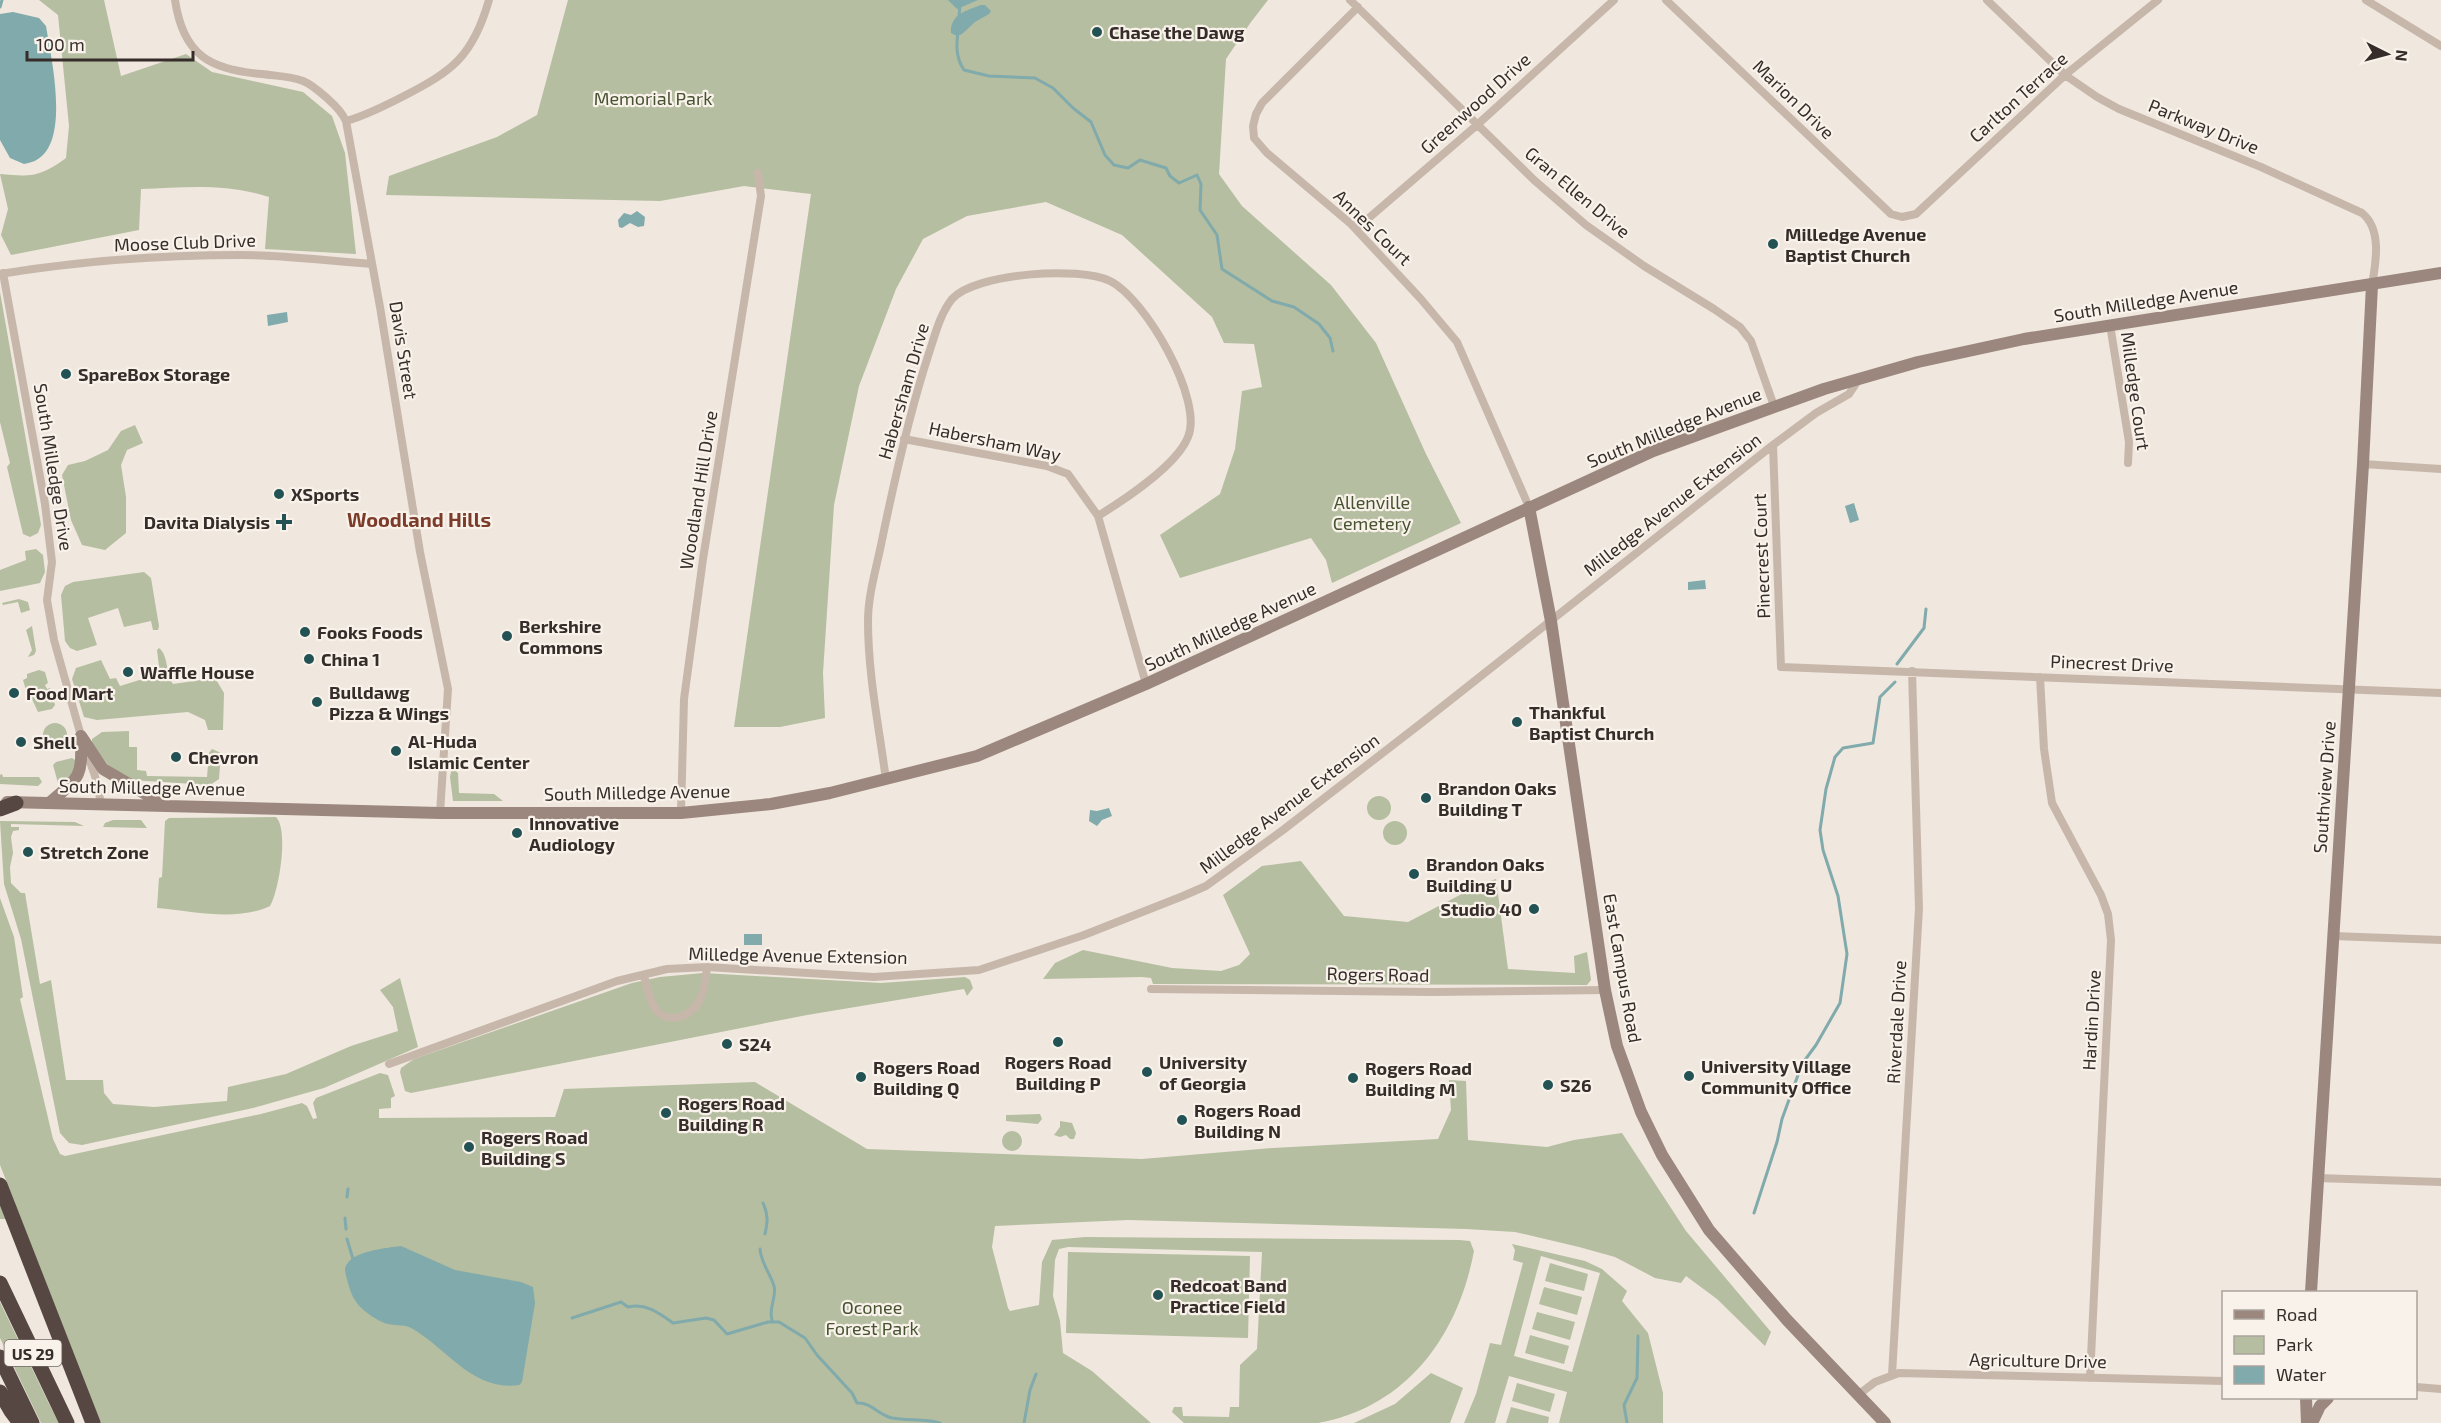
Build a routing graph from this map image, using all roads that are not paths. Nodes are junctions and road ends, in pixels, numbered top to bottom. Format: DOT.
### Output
graph roads {
  1 [pos="175,0"];
  2 [pos="489,0"];
  3 [pos="1350,0"];
  4 [pos="1614,0"];
  5 [pos="1666,0"];
  6 [pos="1988,0"];
  7 [pos="2158,0"];
  8 [pos="2366,0"];
  9 [pos="1358,8"];
  10 [pos="2441,46"];
  11 [pos="2065,75"];
  12 [pos="346,121"];
  13 [pos="1477,125"];
  14 [pos="758,173"];
  15 [pos="1902,217"];
  16 [pos="1356,229"];
  17 [pos="372,264"];
  18 [pos="1,273"];
  19 [pos="2441,273"];
  20 [pos="2372,285"];
  21 [pos="2110,325"];
  22 [pos="1859,379"];
  23 [pos="1774,406"];
  24 [pos="904,439"];
  25 [pos="1773,445"];
  26 [pos="2128,463"];
  27 [pos="2363,464"];
  28 [pos="2441,469"];
  29 [pos="1529,507"];
  30 [pos="1098,516"];
  31 [pos="1551,621"];
  32 [pos="1781,666"];
  33 [pos="1912,671"];
  34 [pos="2040,677"];
  35 [pos="1146,684"];
  36 [pos="2348,689"];
  37 [pos="2441,693"];
  38 [pos="81,736"];
  39 [pos="886,780"];
  40 [pos="0,802"];
  41 [pos="16,803"];
  42 [pos="49,803"];
  43 [pos="100,803"];
  44 [pos="164,805"];
  45 [pos="0,810"];
  46 [pos="440,813"];
  47 [pos="681,813"];
  48 [pos="2333,936"];
  49 [pos="2441,940"];
  50 [pos="707,967"];
  51 [pos="644,975"];
  52 [pos="1151,989"];
  53 [pos="1605,990"];
  54 [pos="389,1064"];
  55 [pos="2317,1178"];
  56 [pos="2441,1182"];
  57 [pos="0,1185"];
  58 [pos="0,1283"];
  59 [pos="2311,1291"];
  60 [pos="0,1357"];
  61 [pos="1892,1375"];
  62 [pos="2090,1378"];
  63 [pos="2222,1381"];
  64 [pos="2417,1388"];
  65 [pos="2441,1389"];
  66 [pos="0,1392"];
  67 [pos="1858,1395"];
  68 [pos="2306,1399"];
  69 [pos="2327,1399"];
  70 [pos="20,1423"];
  71 [pos="32,1423"];
  72 [pos="67,1423"];
  73 [pos="93,1423"];
  74 [pos="1885,1423"];
  75 [pos="2307,1423"];
  76 [pos="2312,1423"];
  1 -- 12 [label="street"];
  2 -- 12 [label="street"];
  3 -- 9 [label="street, Gran Ellen Drive"];
  4 -- 13 [label="street, Greenwood Drive"];
  5 -- 15 [label="street, Marion Drive"];
  6 -- 11 [label="street, Parkway Drive"];
  7 -- 11 [label="street, Carlton Terrace"];
  8 -- 10 [label="street"];
  9 -- 13 [label="street, Gran Ellen Drive"];
  9 -- 16 [label="street, Annes Court"];
  11 -- 15 [label="street, Carlton Terrace"];
  11 -- 20 [label="street, Parkway Drive"];
  12 -- 17 [label="street, Davis Street"];
  13 -- 16 [label="street, Greenwood Drive"];
  13 -- 23 [label="street, Gran Ellen Drive"];
  14 -- 47 [label="street, Woodland Hill Drive"];
  16 -- 29 [label="street, Annes Court"];
  17 -- 18 [label="street, Moose Club Drive"];
  17 -- 46 [label="street, Davis Street"];
  18 -- 38 [label="street, South Milledge Drive"];
  19 -- 20 [label="main road, South Milledge Avenue"];
  20 -- 21 [label="main road, South Milledge Avenue"];
  20 -- 27 [label="main road, Southview Drive"];
  21 -- 22 [label="main road, South Milledge Avenue"];
  21 -- 26 [label="street, Milledge Court"];
  22 -- 23 [label="main road, South Milledge Avenue"];
  22 -- 25 [label="street, Milledge Avenue Extension"];
  23 -- 29 [label="main road, South Milledge Avenue"];
  24 -- 30 [label="street, Habersham Way"];
  24 -- 30 [label="street, Habersham Drive"];
  24 -- 39 [label="street, Habersham Drive"];
  25 -- 31 [label="street, Milledge Avenue Extension"];
  25 -- 32 [label="street, Pinecrest Court"];
  27 -- 28 [label="street"];
  27 -- 36 [label="main road, Southview Drive"];
  29 -- 31 [label="main road, East Campus Road"];
  29 -- 35 [label="main road, South Milledge Avenue"];
  30 -- 35 [label="street, Habersham Way"];
  31 -- 50 [label="street, Milledge Avenue Extension"];
  31 -- 53 [label="main road, East Campus Road"];
  32 -- 33 [label="street, Pinecrest Drive"];
  33 -- 34 [label="street, Pinecrest Drive"];
  33 -- 61 [label="street, Riverdale Drive"];
  34 -- 36 [label="street, Pinecrest Drive"];
  34 -- 62 [label="street, Hardin Drive"];
  35 -- 39 [label="main road, South Milledge Avenue"];
  36 -- 37 [label="street, Pinecrest Drive"];
  36 -- 48 [label="main road, Southview Drive"];
  38 -- 42 [label="main road"];
  38 -- 43 [label="street, South Milledge Drive"];
  38 -- 44 [label="main road"];
  39 -- 47 [label="main road, South Milledge Avenue"];
  40 -- 41 [label="main road, South Milledge Avenue"];
  41 -- 42 [label="main road, South Milledge Avenue"];
  41 -- 45 [label="highway"];
  42 -- 43 [label="main road, South Milledge Avenue"];
  43 -- 44 [label="main road, South Milledge Avenue"];
  44 -- 46 [label="main road, South Milledge Avenue"];
  46 -- 47 [label="main road, South Milledge Avenue"];
  48 -- 49 [label="street"];
  48 -- 55 [label="main road, Southview Drive"];
  50 -- 51 [label="street, Milledge Avenue Extension"];
  50 -- 51 [label="street"];
  51 -- 54 [label="street, Milledge Avenue Extension"];
  52 -- 53 [label="street, Rogers Road"];
  53 -- 67 [label="main road, East Campus Road"];
  55 -- 56 [label="street"];
  55 -- 59 [label="main road, Southview Drive"];
  57 -- 73 [label="highway"];
  58 -- 72 [label="highway, US 29"];
  60 -- 71 [label="highway, US 29"];
  61 -- 62 [label="street, Agriculture Drive"];
  61 -- 67 [label="street, Agriculture Drive"];
  62 -- 63 [label="street, Agriculture Drive"];
  64 -- 65 [label="street"];
  66 -- 70 [label="highway"];
  67 -- 74 [label="main road, East Campus Road"];
  68 -- 75 [label="main road"];
  69 -- 76 [label="main road"];
}
